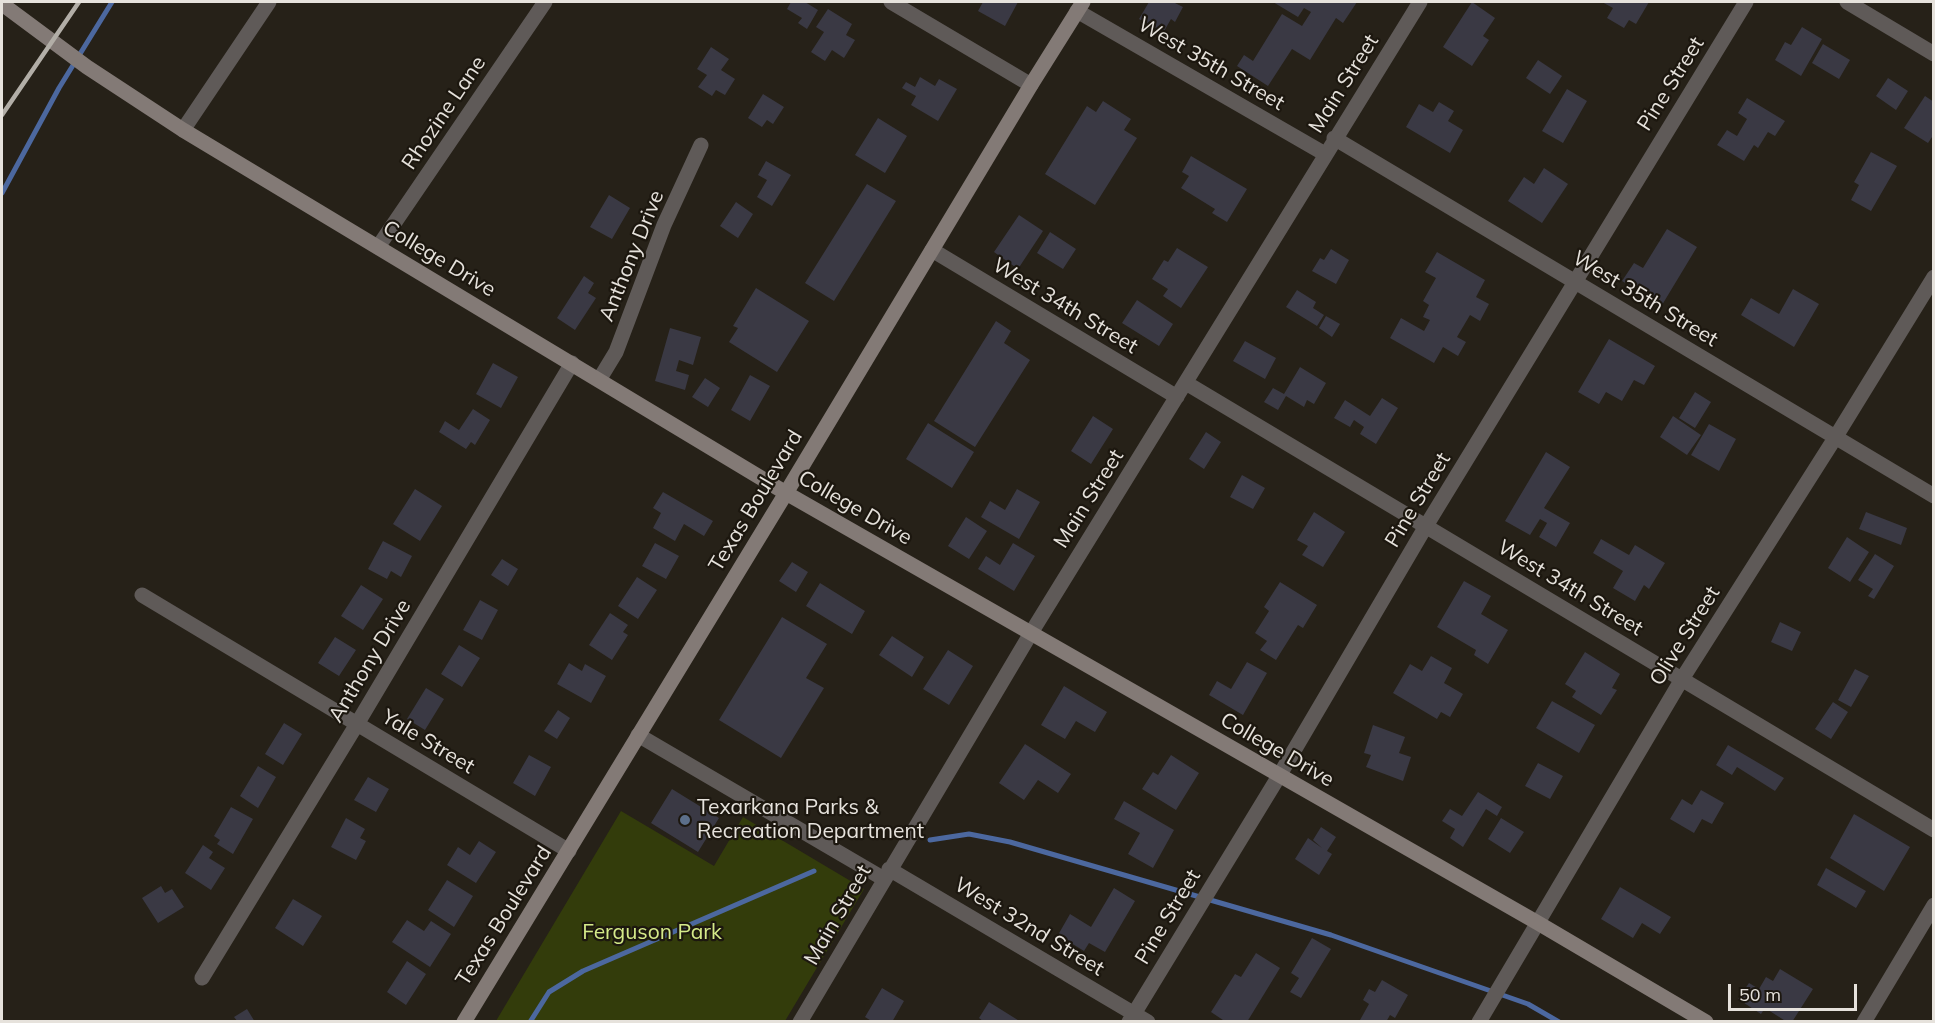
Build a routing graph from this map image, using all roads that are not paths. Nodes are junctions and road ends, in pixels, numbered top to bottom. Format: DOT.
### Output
graph roads {
  1 [pos="269,2"];
  2 [pos="545,2"];
  3 [pos="891,2"];
  4 [pos="1420,2"];
  5 [pos="1746,2"];
  6 [pos="1846,2"];
  7 [pos="2,4"];
  8 [pos="1080,6"];
  9 [pos="1934,54"];
  10 [pos="1030,85"];
  11 [pos="183,129"];
  12 [pos="1334,138"];
  13 [pos="701,145"];
  14 [pos="1325,154"];
  15 [pos="378,247"];
  16 [pos="932,250"];
  17 [pos="1934,277"];
  18 [pos="1574,282"];
  19 [pos="572,363"];
  20 [pos="599,380"];
  21 [pos="1186,383"];
  22 [pos="1177,397"];
  23 [pos="1835,438"];
  24 [pos="786,493"];
  25 [pos="1934,496"];
  26 [pos="1426,526"];
  27 [pos="142,595"];
  28 [pos="1031,633"];
  29 [pos="1682,679"];
  30 [pos="357,724"];
  31 [pos="638,735"];
  32 [pos="1278,776"];
  33 [pos="1934,830"];
  34 [pos="569,851"];
  35 [pos="886,874"];
  36 [pos="1934,905"];
  37 [pos="1538,923"];
  38 [pos="202,978"];
  39 [pos="1131,1017"];
  40 [pos="464,1022"];
  41 [pos="800,1022"];
  42 [pos="1148,1022"];
  43 [pos="1479,1022"];
  44 [pos="1706,1022"];
  45 [pos="1864,1022"];
  1 -- 11 [label="street"];
  2 -- 15 [label="street, Rhozine Lane"];
  3 -- 10 [label="street"];
  4 -- 12 [label="street, Main Street"];
  5 -- 18 [label="street, Pine Street"];
  6 -- 9 [label="street"];
  7 -- 11 [label="street, College Drive"];
  8 -- 10 [label="street, Texas Boulevard"];
  8 -- 14 [label="street, West 35th Street"];
  10 -- 16 [label="street, Texas Boulevard"];
  11 -- 15 [label="street, College Drive"];
  12 -- 14 [label="street, Main Street"];
  12 -- 18 [label="street, West 35th Street"];
  13 -- 20 [label="street, Anthony Drive"];
  14 -- 21 [label="street, Main Street"];
  15 -- 19 [label="street, College Drive"];
  16 -- 22 [label="street, West 34th Street"];
  16 -- 24 [label="street, Texas Boulevard"];
  17 -- 23 [label="street, Olive Street"];
  18 -- 23 [label="street, West 35th Street"];
  18 -- 26 [label="street, Pine Street"];
  19 -- 20 [label="street, College Drive"];
  19 -- 30 [label="street, Anthony Drive"];
  20 -- 24 [label="street, College Drive"];
  21 -- 22 [label="street, Main Street"];
  21 -- 26 [label="street, West 34th Street"];
  22 -- 28 [label="street, Main Street"];
  23 -- 25 [label="street, West 35th Street"];
  23 -- 29 [label="street, Olive Street"];
  24 -- 28 [label="street, College Drive"];
  24 -- 31 [label="street, Texas Boulevard"];
  26 -- 29 [label="street, West 34th Street"];
  26 -- 32 [label="street, Pine Street"];
  27 -- 30 [label="street, Yale Street"];
  28 -- 32 [label="street, College Drive"];
  28 -- 35 [label="street, Main Street"];
  29 -- 33 [label="street, West 34th Street"];
  29 -- 37 [label="street, Olive Street"];
  30 -- 34 [label="street, Yale Street"];
  30 -- 38 [label="street, Anthony Drive"];
  31 -- 34 [label="street, Texas Boulevard"];
  31 -- 35 [label="street, West 32nd Street"];
  32 -- 37 [label="street, College Drive"];
  32 -- 39 [label="street, Pine Street"];
  34 -- 40 [label="street, Texas Boulevard"];
  35 -- 39 [label="street, West 32nd Street"];
  35 -- 41 [label="street, Main Street"];
  36 -- 45 [label="street"];
  37 -- 43 [label="street, Olive Street"];
  37 -- 44 [label="street, College Drive"];
  39 -- 42 [label="street, West 32nd Street"];
}
